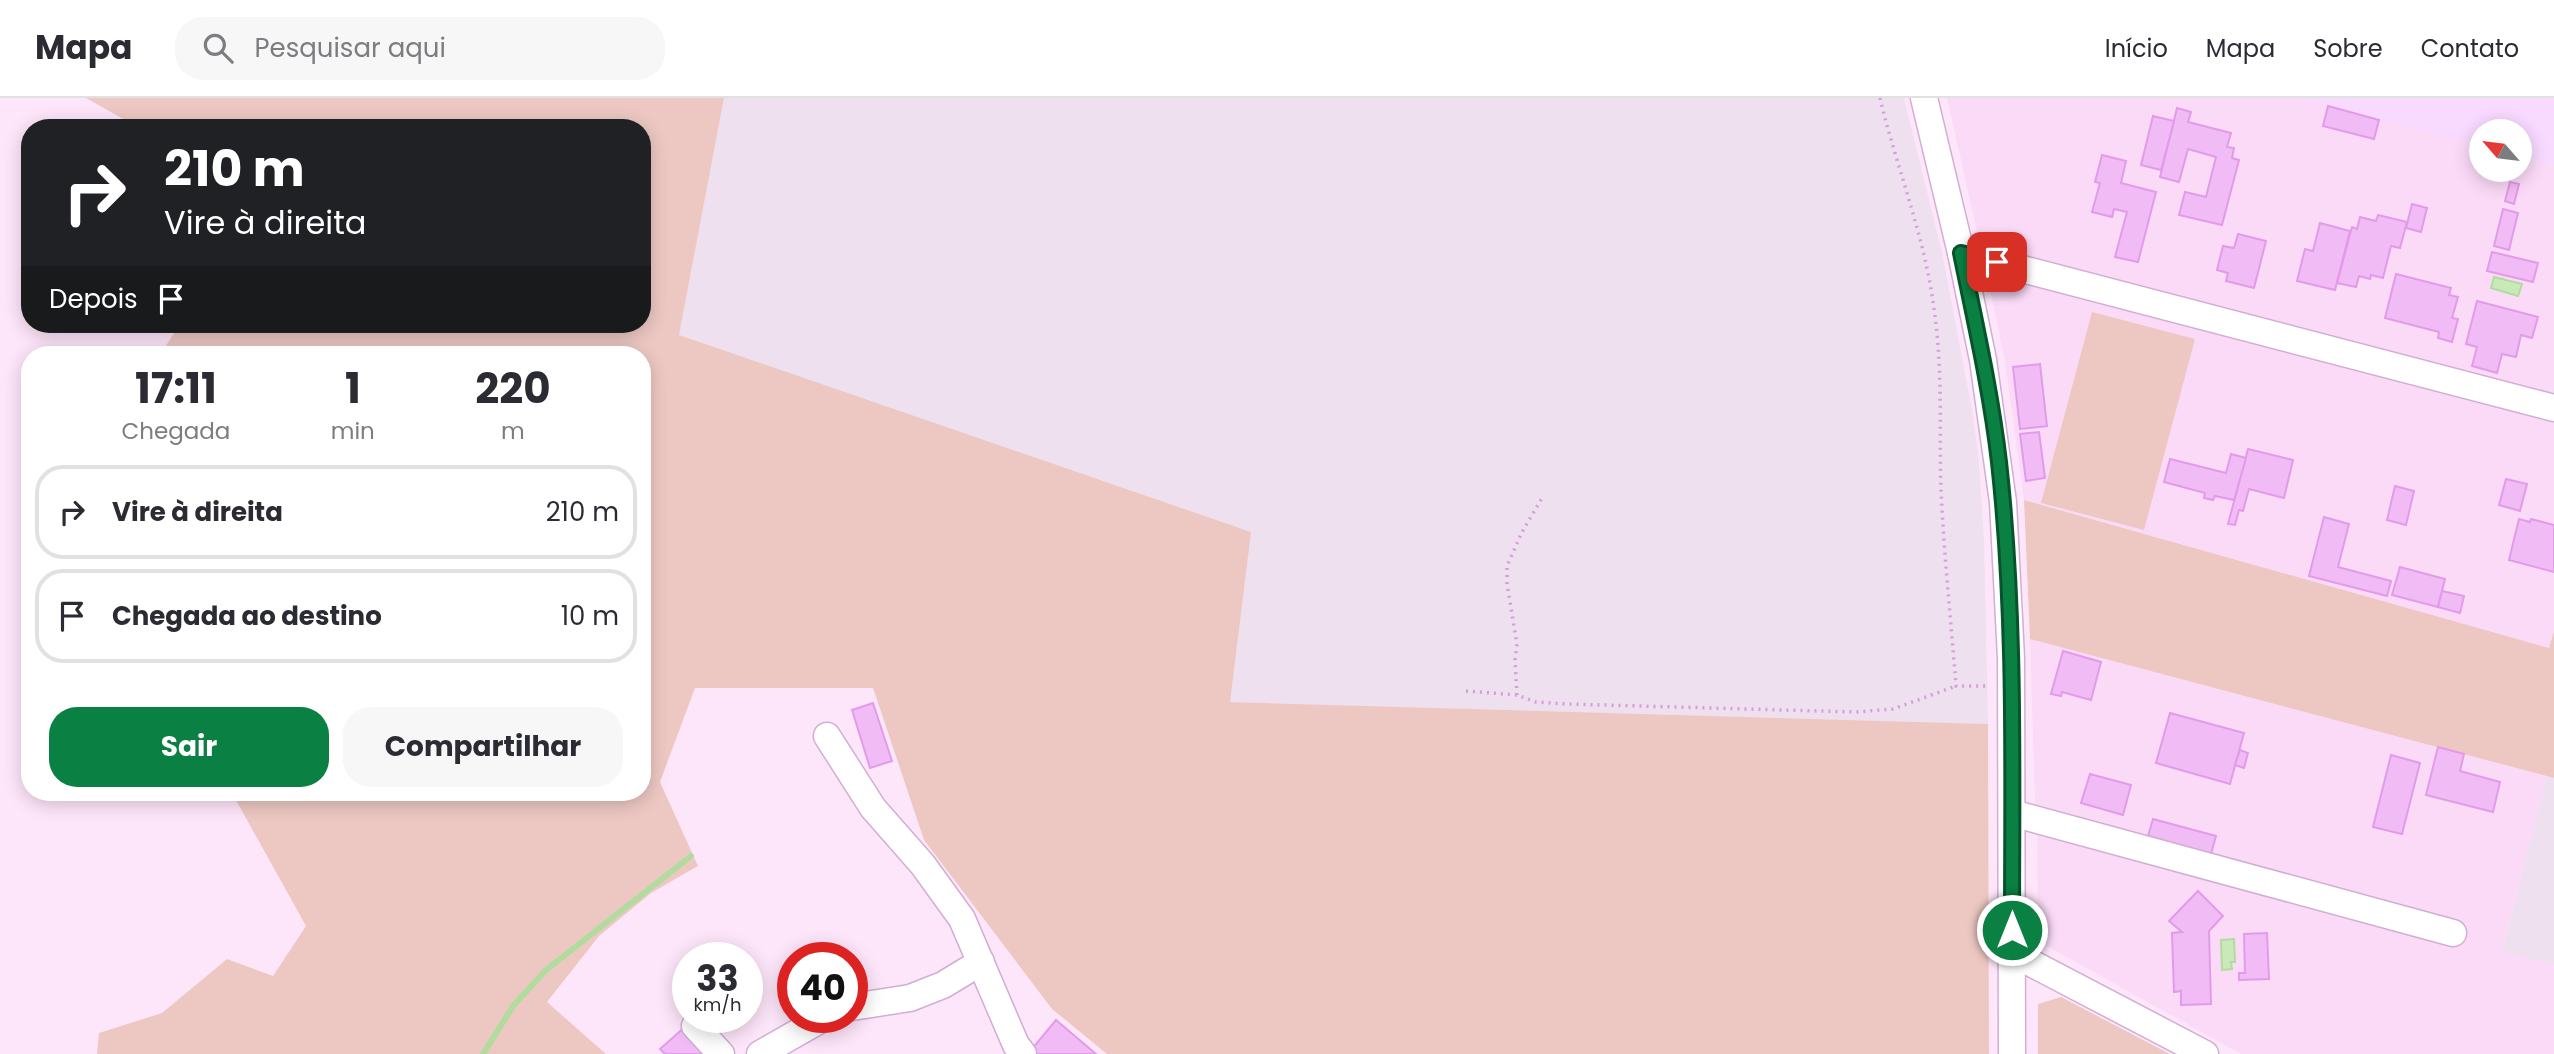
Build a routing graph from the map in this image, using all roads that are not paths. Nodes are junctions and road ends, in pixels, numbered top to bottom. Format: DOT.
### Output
graph roads {
  1 [pos="1924,98"];
  2 [pos="1961,253"];
  3 [pos="2554,408"];
  4 [pos="827,736"];
  5 [pos="2012,813"];
  6 [pos="2453,933"];
  7 [pos="2012,953"];
  8 [pos="981,962"];
  9 [pos="868,1005"];
  10 [pos="702,1033"];
  11 [pos="797,1033"];
  12 [pos="721,1054"];
  13 [pos="760,1054"];
  14 [pos="1023,1054"];
  15 [pos="2012,1054"];
  16 [pos="2205,1054"];
  1 -- 2 [label="street"];
  2 -- 3 [label="street"];
  2 -- 5 [label="street"];
  4 -- 8 [label="street"];
  5 -- 6 [label="street"];
  5 -- 7 [label="street"];
  7 -- 15 [label="street"];
  7 -- 16 [label="street"];
  8 -- 9 [label="street"];
  8 -- 14 [label="street"];
  10 -- 12 [label="street"];
  11 -- 13 [label="street"];
}
